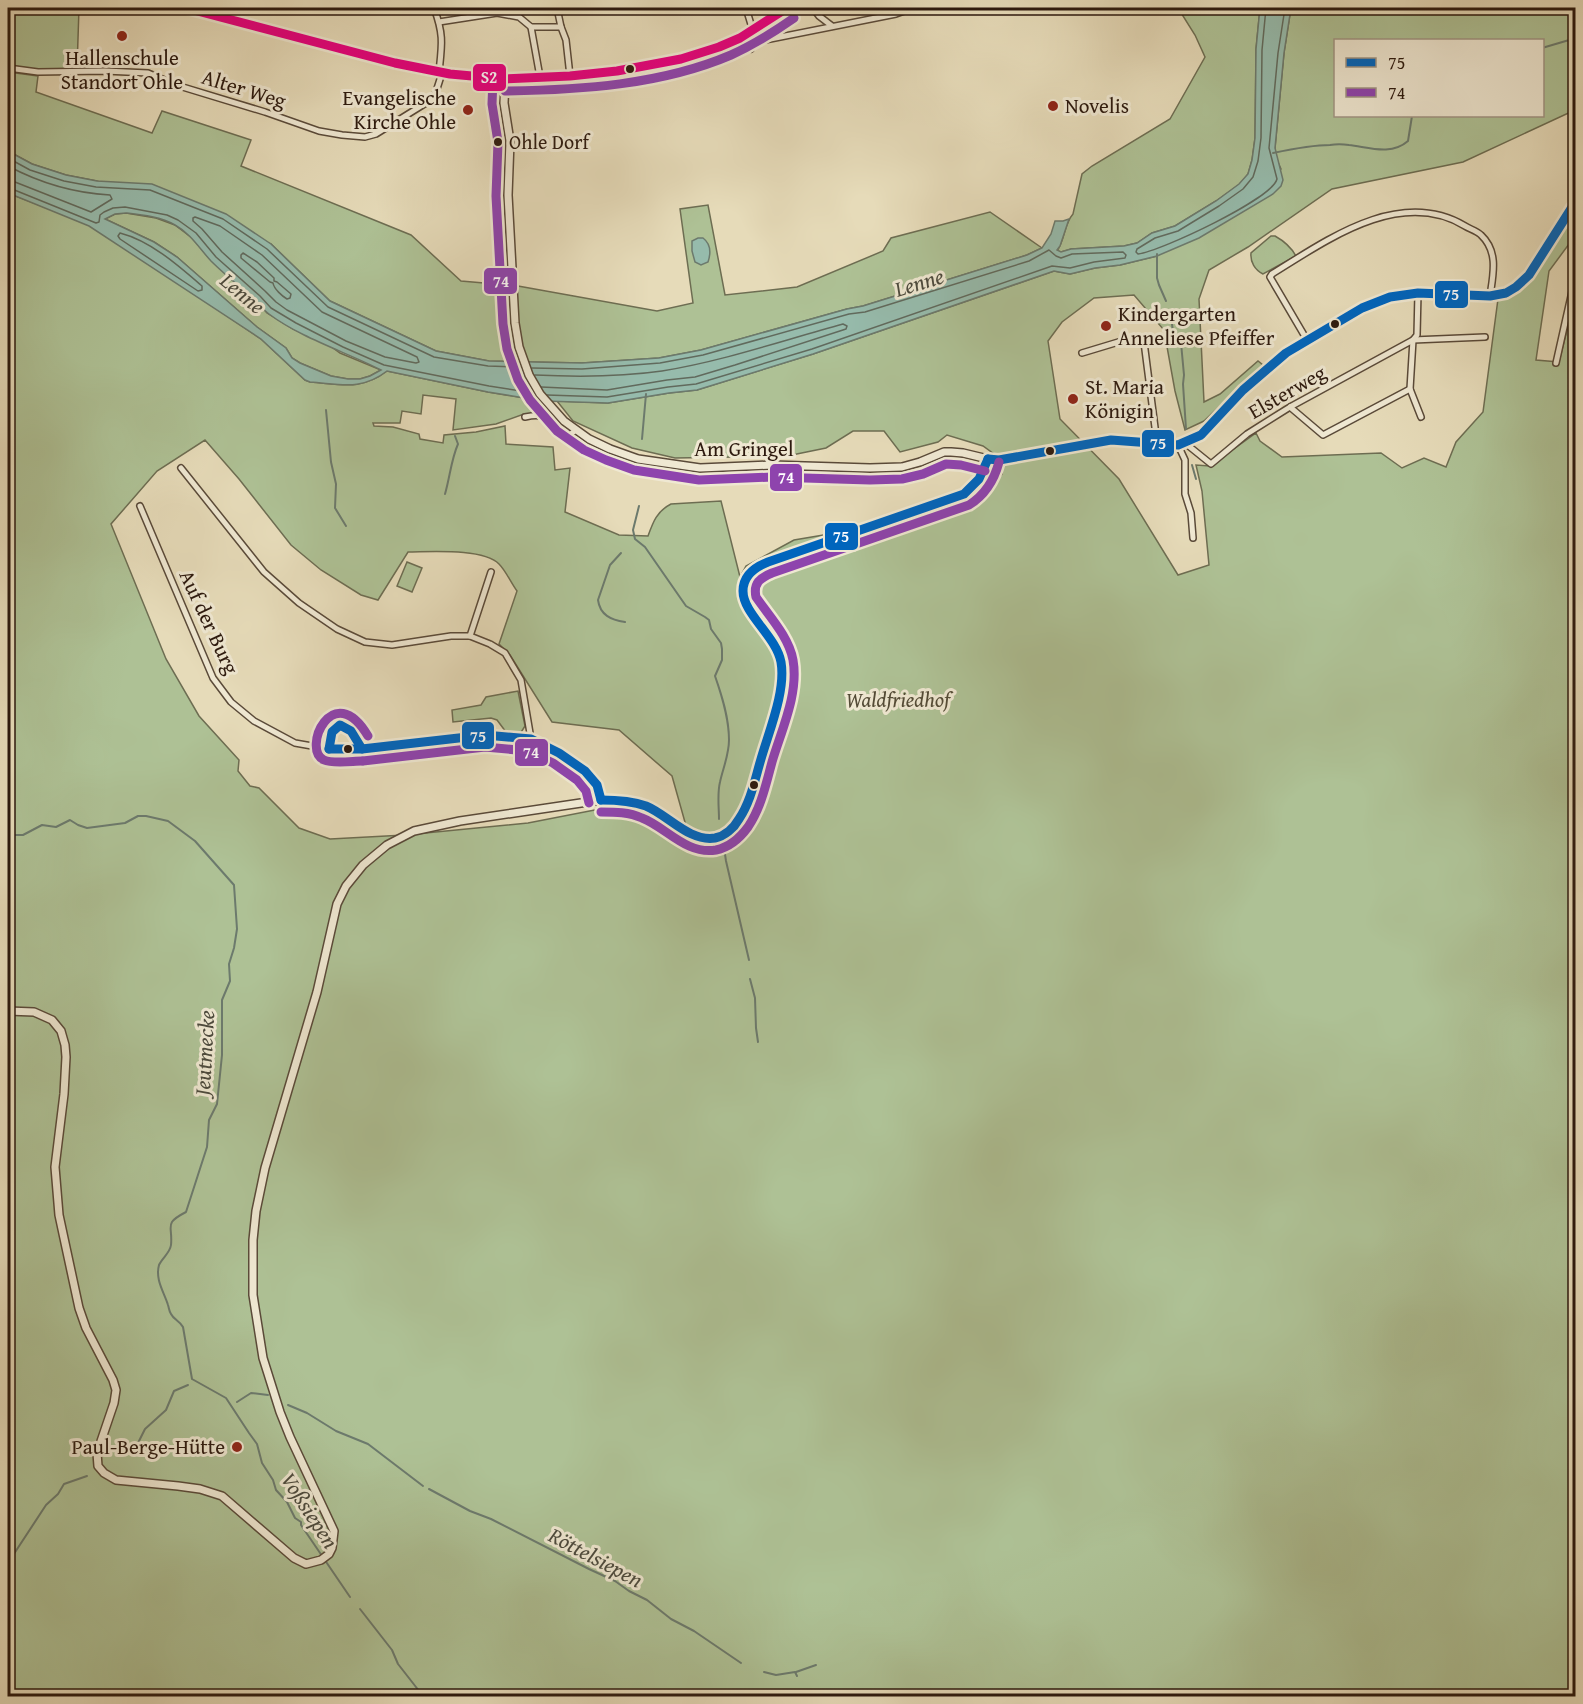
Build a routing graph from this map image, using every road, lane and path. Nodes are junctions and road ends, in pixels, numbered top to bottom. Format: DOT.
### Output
graph roads {
  1 [pos="186,8"];
  2 [pos="434,8"];
  3 [pos="557,8"];
  4 [pos="746,8"];
  5 [pos="787,8"];
  6 [pos="813,8"];
  7 [pos="913,8"];
  8 [pos="439,22"];
  9 [pos="832,26"];
  10 [pos="531,27"];
  11 [pos="561,27"];
  12 [pos="753,31"];
  13 [pos="751,49"];
  14 [pos="8,68"];
  15 [pos="440,72"];
  16 [pos="570,76"];
  17 [pos="540,79"];
  18 [pos="505,80"];
  19 [pos="1575,200"];
  20 [pos="1575,269"];
  21 [pos="1418,293"];
  22 [pos="1490,296"];
  23 [pos="1485,338"];
  24 [pos="1307,340"];
  25 [pos="1413,340"];
  26 [pos="1082,353"];
  27 [pos="1556,363"];
  28 [pos="1410,389"];
  29 [pos="1290,407"];
  30 [pos="525,417"];
  31 [pos="1421,417"];
  32 [pos="576,430"];
  33 [pos="1157,443"];
  34 [pos="1182,444"];
  35 [pos="988,459"];
  36 [pos="181,468"];
  37 [pos="140,506"];
  38 [pos="1193,538"];
  39 [pos="491,572"];
  40 [pos="470,636"];
  41 [pos="531,739"];
  42 [pos="601,800"];
  43 [pos="8,1011"];
  1 -- 15 [label="main road"];
  2 -- 8 [label="street, Alter Weg"];
  3 -- 11 [label="street"];
  4 -- 12 [label="street"];
  5 -- 12 [label="main road"];
  6 -- 9 [label="street"];
  7 -- 9 [label="street"];
  8 -- 10 [label="street"];
  8 -- 15 [label="street, Alter Weg"];
  9 -- 13 [label="street"];
  10 -- 11 [label="street"];
  10 -- 17 [label="street"];
  11 -- 16 [label="street"];
  12 -- 16 [label="main road"];
  14 -- 15 [label="street, Alter Weg"];
  15 -- 18 [label="main road"];
  16 -- 17 [label="main road"];
  17 -- 18 [label="main road"];
  18 -- 32 [label="street, Am Gringel"];
  19 -- 22 [label="street"];
  20 -- 27 [label="street"];
  21 -- 22 [label="street"];
  21 -- 24 [label="street"];
  21 -- 25 [label="street"];
  22 -- 24 [label="street"];
  23 -- 25 [label="street"];
  24 -- 34 [label="street"];
  25 -- 28 [label="street"];
  25 -- 29 [label="street, Elsterweg"];
  26 -- 33 [label="street"];
  28 -- 29 [label="street"];
  28 -- 31 [label="street"];
  29 -- 34 [label="street, Elsterweg"];
  30 -- 32 [label="street"];
  32 -- 35 [label="street, Am Gringel"];
  33 -- 34 [label="street, Am Gringel"];
  33 -- 35 [label="street, Am Gringel"];
  34 -- 38 [label="street"];
  35 -- 42 [label="street"];
  36 -- 40 [label="street"];
  37 -- 41 [label="street, Auf der Burg"];
  39 -- 40 [label="street"];
  40 -- 41 [label="street"];
  41 -- 42 [label="street, Auf der Burg"];
  42 -- 43 [label="street"];
}
